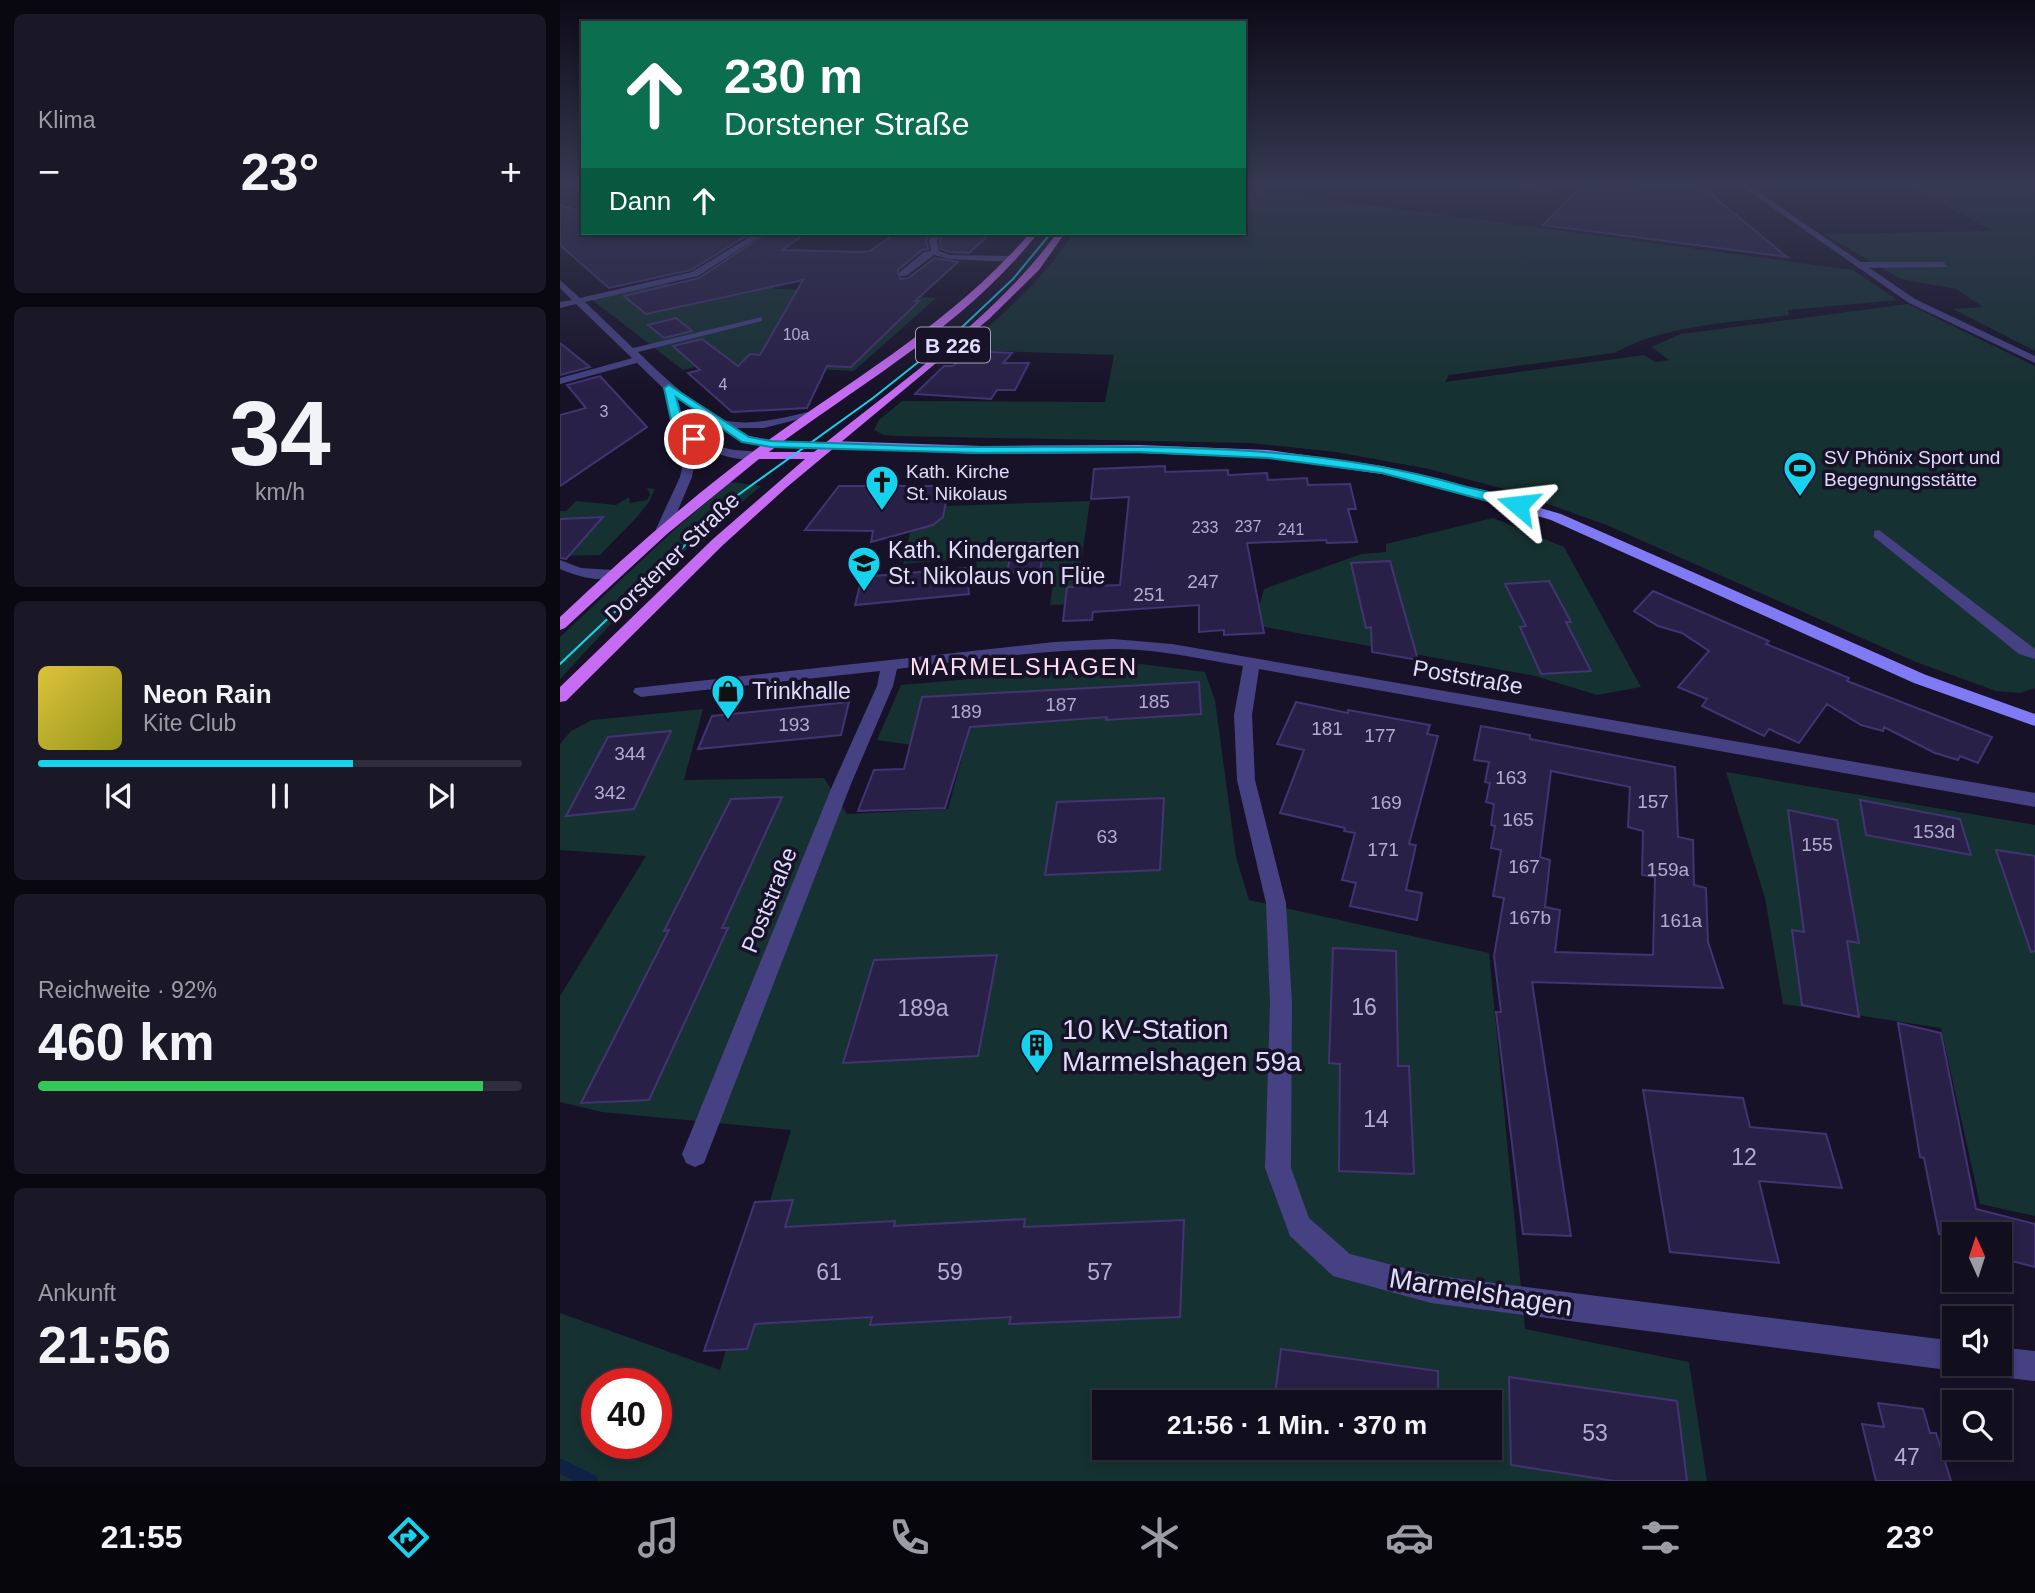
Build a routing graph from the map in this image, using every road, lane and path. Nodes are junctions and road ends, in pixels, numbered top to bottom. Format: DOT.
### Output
graph roads {
  1 [pos="727,254"];
  2 [pos="928,254"];
  3 [pos="941,254"];
  4 [pos="1017,254"];
  5 [pos="1046,254"];
  6 [pos="1843,254"];
  7 [pos="1013,259"];
  8 [pos="1859,265"];
  9 [pos="1944,265"];
  10 [pos="903,274"];
  11 [pos="560,283"];
  12 [pos="578,301"];
  13 [pos="560,305"];
  14 [pos="759,320"];
  15 [pos="636,355"];
  16 [pos="2035,360"];
  17 [pos="560,381"];
  18 [pos="669,388"];
  19 [pos="813,414"];
  20 [pos="720,424"];
  21 [pos="694,439"];
  22 [pos="771,444"];
  23 [pos="825,450"];
  24 [pos="755,455"];
  25 [pos="663,528"];
  26 [pos="1879,534"];
  27 [pos="560,564"];
  28 [pos="613,574"];
  29 [pos="560,625"];
  30 [pos="2035,654"];
  31 [pos="1252,663"];
  32 [pos="890,665"];
  33 [pos="641,692"];
  34 [pos="560,697"];
  35 [pos="2035,720"];
  36 [pos="2035,800"];
  37 [pos="695,1154"];
  38 [pos="1942,1354"];
  39 [pos="2012,1363"];
  40 [pos="2035,1366"];
  1 -- 12 [label="street"];
  2 -- 10 [label="street"];
  3 -- 7 [label="street"];
  4 -- 7 [label="main road, Dorstener Straße / B 226"];
  5 -- 23 [label="main road, Dorstener Straße / B 226"];
  6 -- 8 [label="street"];
  7 -- 19 [label="main road, Dorstener Straße / B 226"];
  8 -- 9 [label="street"];
  8 -- 16 [label="street"];
  11 -- 12 [label="street"];
  12 -- 13 [label="street"];
  12 -- 15 [label="street"];
  14 -- 15 [label="street"];
  15 -- 17 [label="street"];
  15 -- 18 [label="street"];
  18 -- 20 [label="street"];
  18 -- 21 [label="street"];
  19 -- 20 [label="street"];
  19 -- 22 [label="main road, Dorstener Straße / B 226"];
  20 -- 22 [label="street"];
  21 -- 24 [label="street"];
  21 -- 25 [label="street"];
  22 -- 23 [label="main road"];
  22 -- 24 [label="main road, Dorstener Straße / B 226"];
  23 -- 24 [label="main road"];
  23 -- 34 [label="main road, Dorstener Straße / B 226"];
  23 -- 35 [label="street"];
  24 -- 25 [label="main road, Dorstener Straße / B 226"];
  25 -- 28 [label="main road, Dorstener Straße / B 226"];
  26 -- 30 [label="street"];
  27 -- 28 [label="street"];
  28 -- 29 [label="main road, Dorstener Straße / B 226"];
  31 -- 32 [label="street, Poststraße"];
  31 -- 36 [label="street, Poststraße"];
  31 -- 38 [label="street, Marmelshagen"];
  32 -- 33 [label="street, Poststraße"];
  32 -- 37 [label="street, Poststraße"];
  39 -- 40 [label="street"];
}
